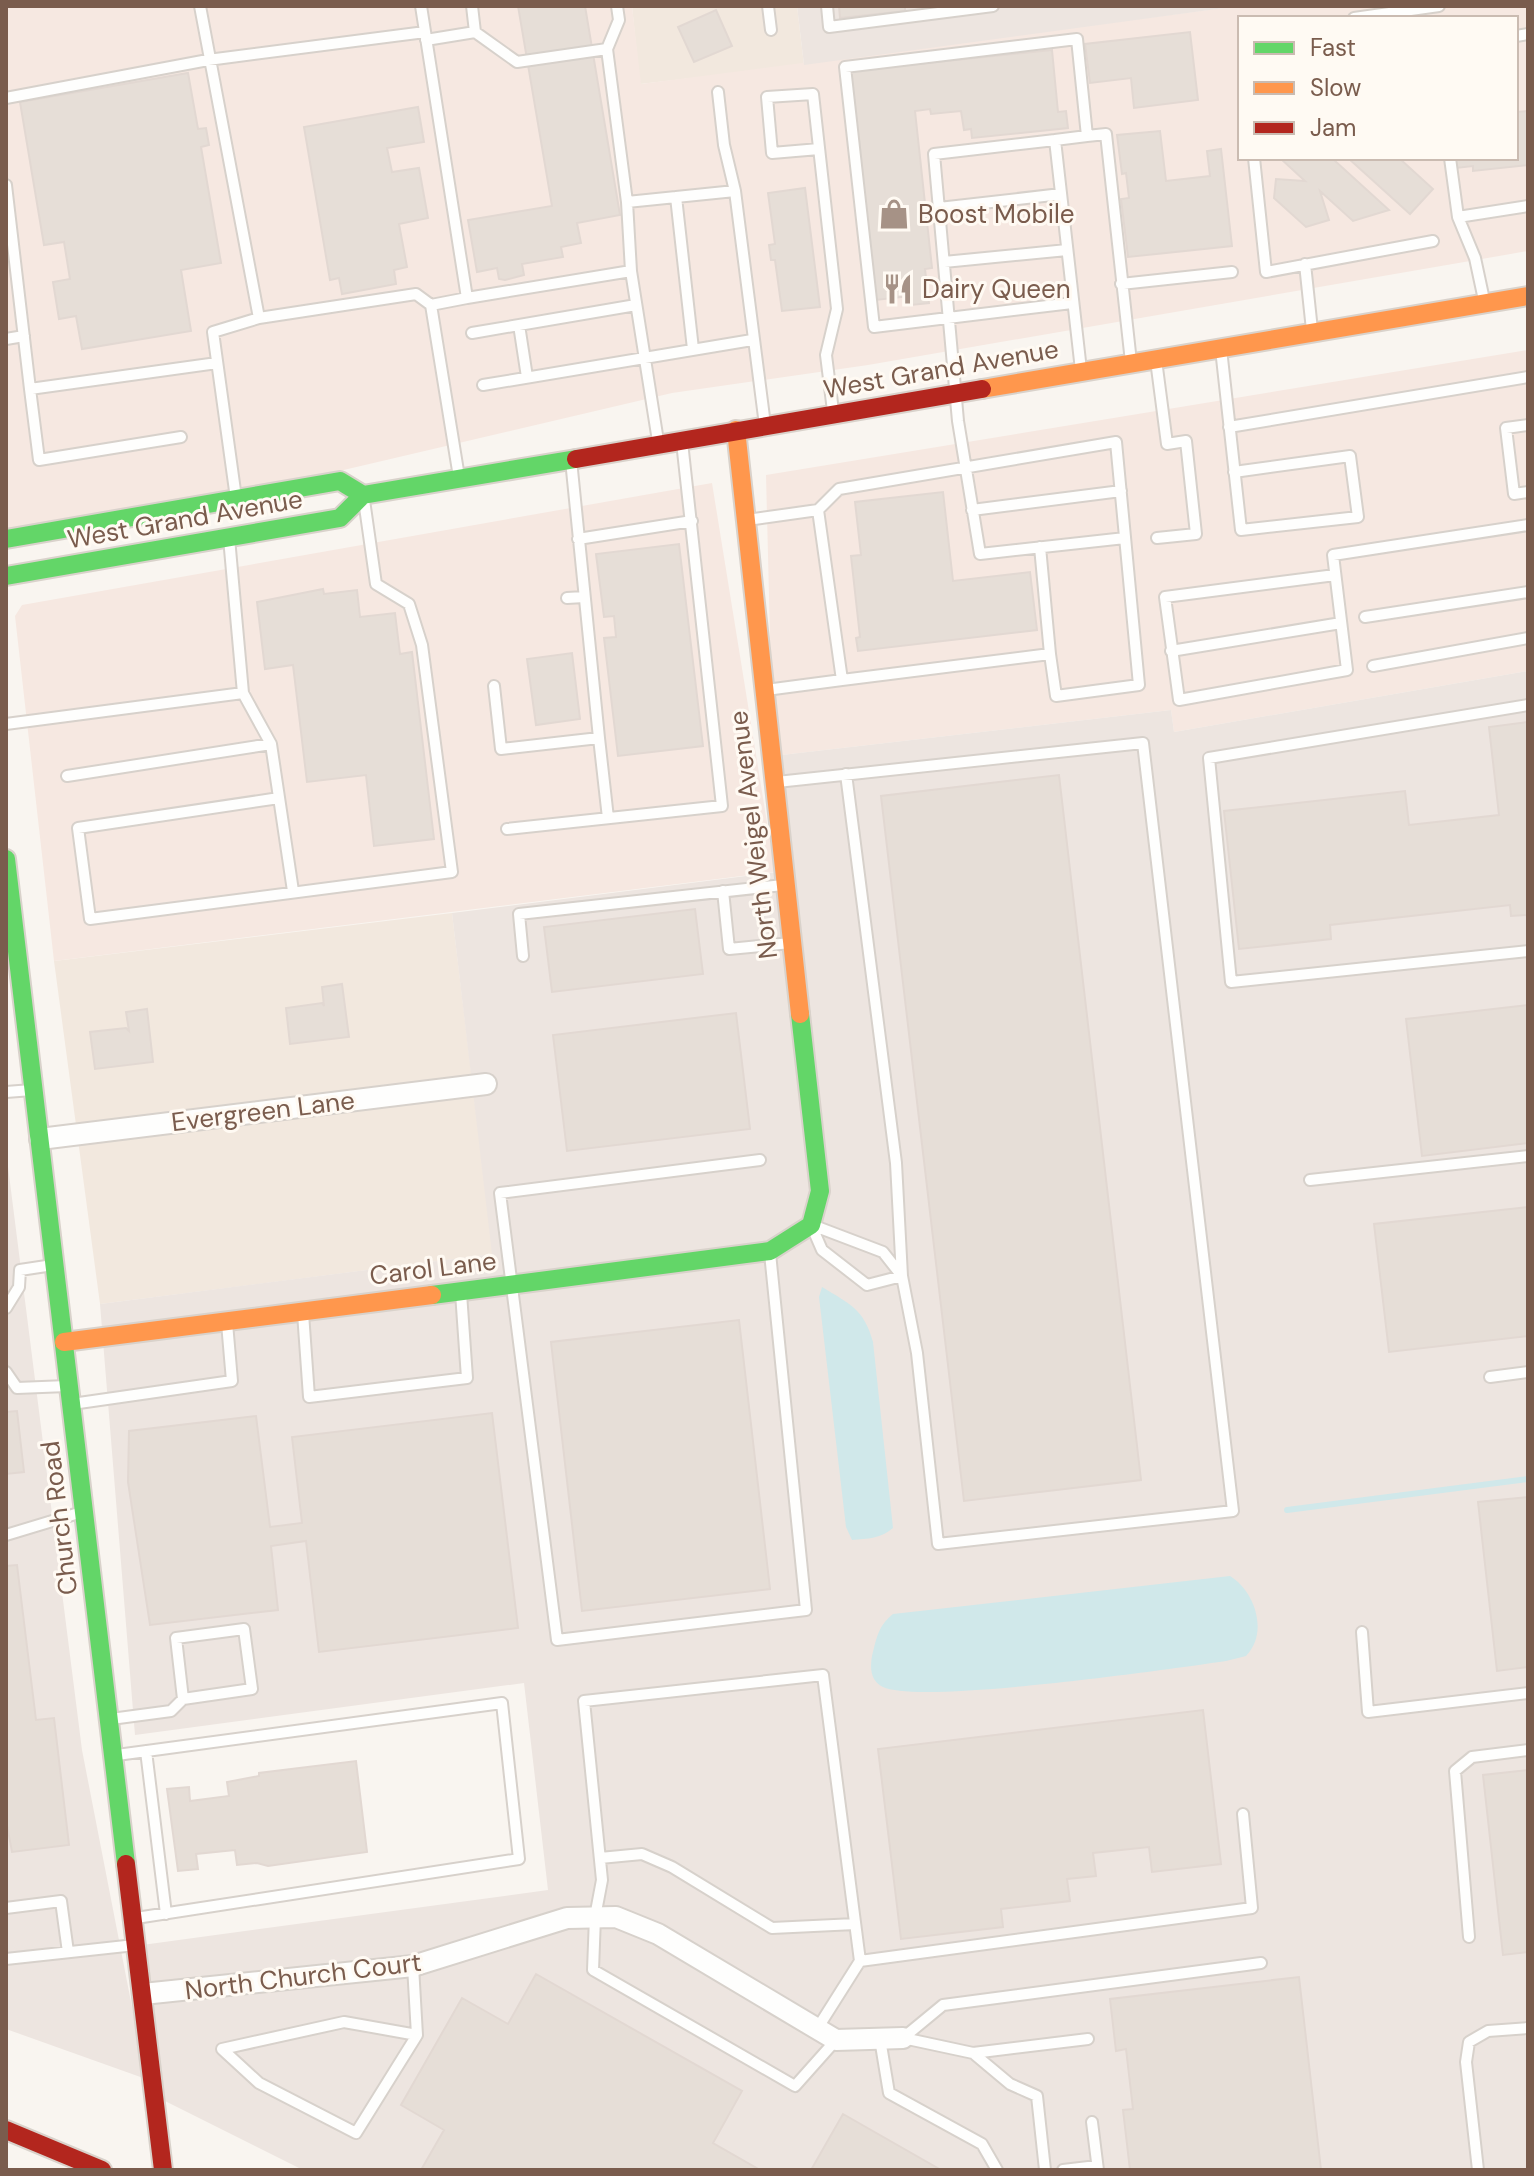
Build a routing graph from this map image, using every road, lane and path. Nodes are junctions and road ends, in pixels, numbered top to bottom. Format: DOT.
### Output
graph roads {
  1 [pos="200,6"];
  2 [pos="421,6"];
  3 [pos="472,6"];
  4 [pos="617,6"];
  5 [pos="768,6"];
  6 [pos="827,6"];
  7 [pos="993,6"];
  8 [pos="1439,6"];
  9 [pos="1368,16"];
  10 [pos="771,30"];
  11 [pos="475,32"];
  12 [pos="425,36"];
  13 [pos="607,49"];
  14 [pos="208,60"];
  15 [pos="718,92"];
  16 [pos="6,98"];
  17 [pos="1087,136"];
  18 [pos="1055,140"];
  19 [pos="819,149"];
  20 [pos="1254,160"];
  21 [pos="1450,160"];
  22 [pos="6,185"];
  23 [pos="735,191"];
  24 [pos="1061,194"];
  25 [pos="676,197"];
  26 [pos="627,202"];
  27 [pos="1528,206"];
  28 [pos="939,208"];
  29 [pos="1458,217"];
  30 [pos="1433,241"];
  31 [pos="1067,250"];
  32 [pos="944,262"];
  33 [pos="1305,264"];
  34 [pos="631,271"];
  35 [pos="1232,272"];
  36 [pos="1121,284"];
  37 [pos="1528,296"];
  38 [pos="467,298"];
  39 [pos="1072,303"];
  40 [pos="1485,303"];
  41 [pos="431,305"];
  42 [pos="636,305"];
  43 [pos="950,317"];
  44 [pos="259,318"];
  45 [pos="519,325"];
  46 [pos="1312,332"];
  47 [pos="472,333"];
  48 [pos="24,336"];
  49 [pos="6,339"];
  50 [pos="752,340"];
  51 [pos="1221,347"];
  52 [pos="693,349"];
  53 [pos="645,358"];
  54 [pos="1156,358"];
  55 [pos="1131,362"];
  56 [pos="217,363"];
  57 [pos="1081,371"];
  58 [pos="527,377"];
  59 [pos="1528,377"];
  60 [pos="483,385"];
  61 [pos="30,389"];
  62 [pos="957,392"];
  63 [pos="834,413"];
  64 [pos="765,425"];
  65 [pos="1528,425"];
  66 [pos="1229,427"];
  67 [pos="736,430"];
  68 [pos="181,437"];
  69 [pos="682,439"];
  70 [pos="659,443"];
  71 [pos="571,457"];
  72 [pos="965,468"];
  73 [pos="1234,472"];
  74 [pos="459,477"];
  75 [pos="1121,491"];
  76 [pos="1528,492"];
  77 [pos="363,495"];
  78 [pos="236,499"];
  79 [pos="818,510"];
  80 [pos="972,510"];
  81 [pos="745,520"];
  82 [pos="692,521"];
  83 [pos="1528,525"];
  84 [pos="229,537"];
  85 [pos="1125,538"];
  86 [pos="1157,538"];
  87 [pos="6,539"];
  88 [pos="578,539"];
  89 [pos="1040,547"];
  90 [pos="1335,575"];
  91 [pos="6,576"];
  92 [pos="1528,592"];
  93 [pos="584,597"];
  94 [pos="567,598"];
  95 [pos="1365,617"];
  96 [pos="1341,623"];
  97 [pos="1528,638"];
  98 [pos="1171,651"];
  99 [pos="1050,654"];
  100 [pos="1373,666"];
  101 [pos="842,680"];
  102 [pos="494,686"];
  103 [pos="763,691"];
  104 [pos="243,693"];
  105 [pos="1528,705"];
  106 [pos="6,724"];
  107 [pos="599,738"];
  108 [pos="271,744"];
  109 [pos="846,774"];
  110 [pos="67,776"];
  111 [pos="772,782"];
  112 [pos="279,798"];
  113 [pos="608,818"];
  114 [pos="507,829"];
  115 [pos="6,859"];
  116 [pos="785,884"];
  117 [pos="293,891"];
  118 [pos="723,891"];
  119 [pos="10,917"];
  120 [pos="791,943"];
  121 [pos="1528,951"];
  122 [pos="523,956"];
  123 [pos="14,994"];
  124 [pos="486,1084"];
  125 [pos="34,1090"];
  126 [pos="6,1092"];
  127 [pos="40,1139"];
  128 [pos="1528,1156"];
  129 [pos="760,1160"];
  130 [pos="1310,1180"];
  131 [pos="808,1227"];
  132 [pos="770,1251"];
  133 [pos="55,1265"];
  134 [pos="902,1276"];
  135 [pos="511,1284"];
  136 [pos="461,1291"];
  137 [pos="6,1308"];
  138 [pos="303,1311"];
  139 [pos="227,1321"];
  140 [pos="64,1342"];
  141 [pos="6,1372"];
  142 [pos="1528,1372"];
  143 [pos="1490,1377"];
  144 [pos="70,1395"];
  145 [pos="84,1511"];
  146 [pos="6,1535"];
  147 [pos="1362,1632"];
  148 [pos="1528,1693"];
  149 [pos="183,1699"];
  150 [pos="109,1719"];
  151 [pos="1528,1750"];
  152 [pos="146,1751"];
  153 [pos="114,1755"];
  154 [pos="1243,1814"];
  155 [pos="600,1858"];
  156 [pos="6,1908"];
  157 [pos="166,1914"];
  158 [pos="595,1917"];
  159 [pos="134,1919"];
  160 [pos="855,1924"];
  161 [pos="1469,1937"];
  162 [pos="137,1945"];
  163 [pos="68,1952"];
  164 [pos="6,1959"];
  165 [pos="860,1961"];
  166 [pos="1261,1963"];
  167 [pos="413,1966"];
  168 [pos="143,1994"];
  169 [pos="1528,2028"];
  170 [pos="817,2029"];
  171 [pos="417,2035"];
  172 [pos="903,2038"];
  173 [pos="880,2039"];
  174 [pos="1088,2039"];
  175 [pos="836,2040"];
  176 [pos="973,2053"];
  177 [pos="1092,2122"];
  178 [pos="6,2130"];
  179 [pos="1097,2168"];
  180 [pos="102,2170"];
  181 [pos="163,2170"];
  182 [pos="997,2170"];
  183 [pos="1045,2170"];
  184 [pos="1063,2170"];
  185 [pos="1478,2170"];
  1 -- 14 [label="lane"];
  2 -- 12 [label="lane"];
  3 -- 11 [label="lane"];
  4 -- 13 [label="lane"];
  5 -- 10 [label="lane"];
  6 -- 7 [label="lane"];
  8 -- 9 [label="lane"];
  11 -- 12 [label="lane"];
  11 -- 13 [label="lane"];
  12 -- 14 [label="lane"];
  12 -- 38 [label="lane"];
  13 -- 26 [label="lane"];
  14 -- 16 [label="lane"];
  14 -- 44 [label="lane"];
  15 -- 23 [label="lane"];
  17 -- 18 [label="lane"];
  17 -- 36 [label="lane"];
  17 -- 43 [label="lane"];
  18 -- 24 [label="lane"];
  18 -- 28 [label="lane"];
  19 -- 19 [label="lane"];
  19 -- 63 [label="lane"];
  20 -- 33 [label="lane"];
  21 -- 29 [label="lane"];
  22 -- 48 [label="lane"];
  23 -- 25 [label="lane"];
  23 -- 50 [label="lane"];
  24 -- 28 [label="lane"];
  24 -- 31 [label="lane"];
  25 -- 26 [label="lane"];
  25 -- 52 [label="lane"];
  26 -- 34 [label="lane"];
  27 -- 29 [label="lane"];
  28 -- 32 [label="lane"];
  29 -- 40 [label="lane"];
  30 -- 33 [label="lane"];
  31 -- 32 [label="lane"];
  31 -- 39 [label="lane"];
  32 -- 43 [label="lane"];
  33 -- 46 [label="lane"];
  34 -- 38 [label="lane"];
  34 -- 42 [label="lane"];
  35 -- 36 [label="lane"];
  36 -- 55 [label="lane"];
  37 -- 40 [label="main road, West Grand Avenue"];
  38 -- 41 [label="lane"];
  39 -- 43 [label="lane"];
  39 -- 57 [label="lane"];
  40 -- 46 [label="main road, West Grand Avenue"];
  41 -- 44 [label="lane"];
  41 -- 74 [label="lane"];
  42 -- 45 [label="lane"];
  42 -- 53 [label="lane"];
  43 -- 62 [label="lane"];
  44 -- 56 [label="lane"];
  45 -- 47 [label="lane"];
  45 -- 58 [label="lane"];
  46 -- 51 [label="main road, West Grand Avenue"];
  48 -- 49 [label="lane"];
  48 -- 61 [label="lane"];
  50 -- 52 [label="lane"];
  50 -- 64 [label="lane"];
  51 -- 54 [label="main road, West Grand Avenue"];
  51 -- 66 [label="lane"];
  52 -- 53 [label="lane"];
  53 -- 58 [label="lane"];
  53 -- 70 [label="lane"];
  54 -- 55 [label="main road, West Grand Avenue"];
  54 -- 86 [label="lane"];
  55 -- 57 [label="main road, West Grand Avenue"];
  56 -- 61 [label="lane"];
  56 -- 78 [label="lane"];
  57 -- 62 [label="main road, West Grand Avenue"];
  58 -- 60 [label="lane"];
  59 -- 66 [label="lane"];
  61 -- 68 [label="lane"];
  62 -- 63 [label="main road, West Grand Avenue"];
  62 -- 72 [label="lane"];
  63 -- 64 [label="main road, West Grand Avenue"];
  64 -- 67 [label="main road, West Grand Avenue"];
  65 -- 76 [label="lane"];
  66 -- 73 [label="lane"];
  67 -- 69 [label="main road, West Grand Avenue"];
  67 -- 81 [label="main road, North Weigel Avenue"];
  69 -- 70 [label="main road, West Grand Avenue"];
  69 -- 82 [label="lane"];
  70 -- 71 [label="main road, West Grand Avenue"];
  71 -- 74 [label="main road, West Grand Avenue"];
  71 -- 88 [label="lane"];
  72 -- 75 [label="lane"];
  72 -- 79 [label="lane"];
  72 -- 80 [label="lane"];
  73 -- 73 [label="lane"];
  74 -- 77 [label="main road, West Grand Avenue"];
  75 -- 80 [label="lane"];
  75 -- 85 [label="lane"];
  77 -- 78 [label="main road, West Grand Avenue"];
  77 -- 84 [label="main road, West Grand Avenue"];
  77 -- 117 [label="lane"];
  78 -- 87 [label="main road, West Grand Avenue"];
  79 -- 81 [label="lane"];
  79 -- 101 [label="lane"];
  80 -- 89 [label="lane"];
  81 -- 103 [label="main road, North Weigel Avenue"];
  82 -- 88 [label="lane"];
  82 -- 113 [label="lane"];
  83 -- 90 [label="lane"];
  84 -- 91 [label="main road, West Grand Avenue"];
  84 -- 104 [label="lane"];
  85 -- 89 [label="lane"];
  85 -- 99 [label="lane"];
  88 -- 93 [label="lane"];
  89 -- 99 [label="lane"];
  90 -- 96 [label="lane"];
  90 -- 98 [label="lane"];
  92 -- 95 [label="lane"];
  93 -- 94 [label="lane"];
  93 -- 107 [label="lane"];
  96 -- 98 [label="lane"];
  96 -- 98 [label="lane"];
  97 -- 100 [label="lane"];
  99 -- 101 [label="lane"];
  101 -- 103 [label="lane"];
  102 -- 107 [label="lane"];
  103 -- 111 [label="main road, North Weigel Avenue"];
  104 -- 106 [label="lane"];
  104 -- 108 [label="lane"];
  105 -- 121 [label="lane"];
  107 -- 113 [label="lane"];
  108 -- 110 [label="lane"];
  108 -- 112 [label="lane"];
  109 -- 111 [label="lane"];
  109 -- 134 [label="lane"];
  109 -- 134 [label="lane"];
  111 -- 116 [label="main road, North Weigel Avenue"];
  112 -- 117 [label="lane"];
  112 -- 117 [label="lane"];
  113 -- 114 [label="lane"];
  115 -- 119 [label="main road, Church Road"];
  116 -- 118 [label="lane"];
  116 -- 120 [label="main road, North Weigel Avenue"];
  118 -- 120 [label="lane"];
  118 -- 122 [label="lane"];
  119 -- 123 [label="main road, Church Road"];
  120 -- 131 [label="main road, North Weigel Avenue"];
  123 -- 125 [label="main road, Church Road"];
  124 -- 127 [label="street, Evergreen Lane"];
  125 -- 126 [label="lane"];
  125 -- 127 [label="main road, Church Road"];
  127 -- 133 [label="main road, Church Road"];
  128 -- 130 [label="lane"];
  129 -- 135 [label="lane"];
  131 -- 132 [label="main road, Carol Lane"];
  131 -- 134 [label="lane"];
  131 -- 134 [label="lane"];
  132 -- 135 [label="main road, Carol Lane"];
  132 -- 135 [label="lane"];
  133 -- 137 [label="lane"];
  133 -- 140 [label="main road, Church Road"];
  135 -- 136 [label="main road, Carol Lane"];
  136 -- 138 [label="main road, Carol Lane"];
  136 -- 138 [label="lane"];
  138 -- 139 [label="main road, Carol Lane"];
  139 -- 140 [label="main road, Carol Lane"];
  139 -- 144 [label="lane"];
  140 -- 144 [label="main road, Church Road"];
  141 -- 144 [label="lane"];
  142 -- 143 [label="lane"];
  144 -- 145 [label="main road, Church Road"];
  145 -- 146 [label="lane"];
  145 -- 150 [label="main road, Church Road"];
  147 -- 148 [label="lane"];
  149 -- 149 [label="lane"];
  149 -- 150 [label="lane"];
  150 -- 153 [label="main road, Church Road"];
  151 -- 161 [label="lane"];
  152 -- 153 [label="lane"];
  152 -- 157 [label="lane"];
  152 -- 157 [label="lane"];
  153 -- 159 [label="main road, Church Road"];
  154 -- 165 [label="lane"];
  155 -- 158 [label="lane"];
  155 -- 160 [label="lane"];
  155 -- 160 [label="lane"];
  156 -- 163 [label="lane"];
  157 -- 159 [label="lane"];
  158 -- 167 [label="street, North Church Court"];
  158 -- 170 [label="street, North Church Court"];
  158 -- 175 [label="lane"];
  159 -- 162 [label="main road, Church Road"];
  160 -- 165 [label="lane"];
  162 -- 163 [label="lane"];
  162 -- 168 [label="main road, Church Road"];
  163 -- 164 [label="lane"];
  165 -- 170 [label="lane"];
  166 -- 172 [label="lane"];
  167 -- 168 [label="street, North Church Court"];
  167 -- 171 [label="lane"];
  168 -- 181 [label="main road, Church Road"];
  169 -- 185 [label="lane"];
  170 -- 175 [label="street, North Church Court"];
  171 -- 171 [label="lane"];
  172 -- 173 [label="street"];
  172 -- 176 [label="lane"];
  173 -- 175 [label="street"];
  173 -- 182 [label="lane"];
  174 -- 176 [label="lane"];
  176 -- 183 [label="lane"];
  177 -- 179 [label="lane"];
  178 -- 180 [label="main road"];
  179 -- 184 [label="lane"];
}
